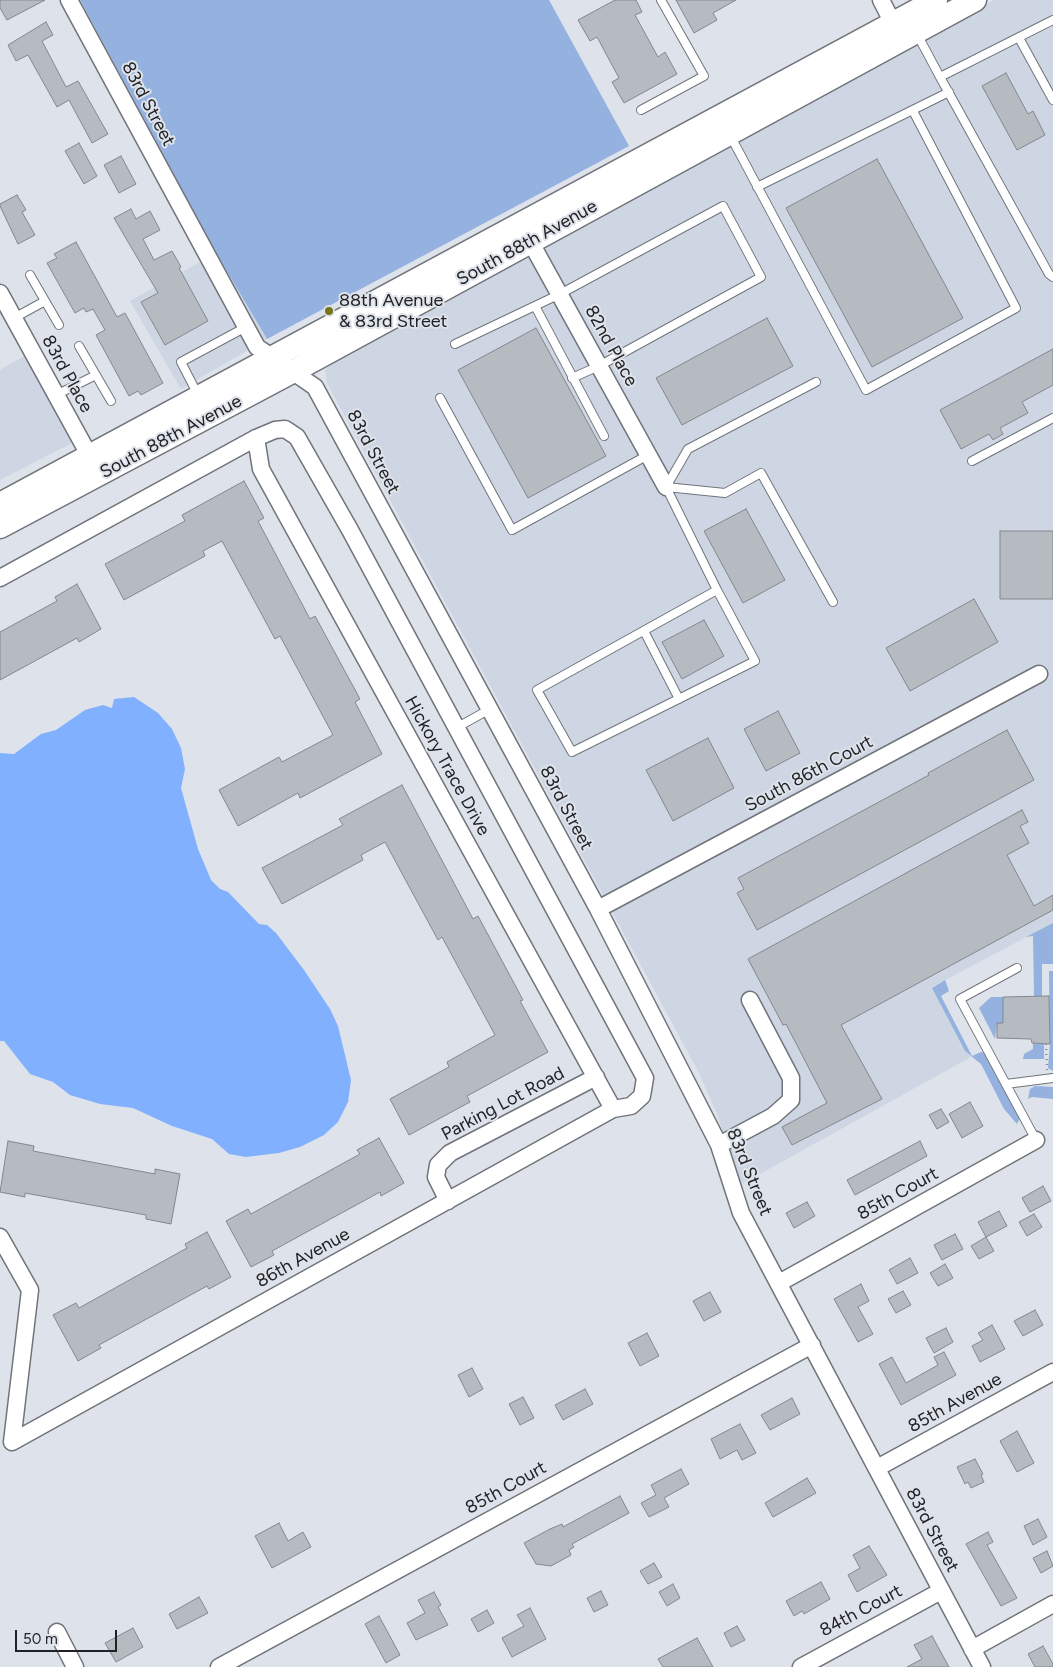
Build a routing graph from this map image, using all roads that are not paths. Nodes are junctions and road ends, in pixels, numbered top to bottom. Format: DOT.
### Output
graph roads {
  1 [pos="69,0"];
  2 [pos="661,0"];
  3 [pos="881,0"];
  4 [pos="936,0"];
  5 [pos="974,0"];
  6 [pos="1053,20"];
  7 [pos="904,31"];
  8 [pos="1019,38"];
  9 [pos="940,77"];
  10 [pos="949,92"];
  11 [pos="1053,100"];
  12 [pos="641,110"];
  13 [pos="913,111"];
  14 [pos="729,133"];
  15 [pos="758,187"];
  16 [pos="526,232"];
  17 [pos="30,275"];
  18 [pos="1053,277"];
  19 [pos="0,293"];
  20 [pos="560,294"];
  21 [pos="45,301"];
  22 [pos="535,306"];
  23 [pos="14,318"];
  24 [pos="59,325"];
  25 [pos="246,327"];
  26 [pos="454,344"];
  27 [pos="79,346"];
  28 [pos="272,358"];
  29 [pos="599,366"];
  30 [pos="292,372"];
  31 [pos="96,375"];
  32 [pos="572,378"];
  33 [pos="816,382"];
  34 [pos="56,395"];
  35 [pos="199,397"];
  36 [pos="440,398"];
  37 [pos="111,401"];
  38 [pos="1053,418"];
  39 [pos="604,436"];
  40 [pos="256,438"];
  41 [pos="648,455"];
  42 [pos="972,461"];
  43 [pos="95,465"];
  44 [pos="666,487"];
  45 [pos="0,504"];
  46 [pos="0,528"];
  47 [pos="0,578"];
  48 [pos="717,590"];
  49 [pos="833,602"];
  50 [pos="644,631"];
  51 [pos="1039,674"];
  52 [pos="679,699"];
  53 [pos="490,709"];
  54 [pos="456,728"];
  55 [pos="598,909"];
  56 [pos="1017,968"];
  57 [pos="750,1000"];
  58 [pos="596,1077"];
  59 [pos="1050,1078"];
  60 [pos="1006,1084"];
  61 [pos="613,1109"];
  62 [pos="1036,1140"];
  63 [pos="719,1145"];
  64 [pos="448,1201"];
  65 [pos="0,1238"];
  66 [pos="779,1283"];
  67 [pos="812,1345"];
  68 [pos="1053,1372"];
  69 [pos="877,1468"];
  70 [pos="941,1591"];
  71 [pos="1053,1604"];
  72 [pos="56,1632"];
  73 [pos="972,1649"];
  74 [pos="75,1667"];
  75 [pos="219,1667"];
  76 [pos="801,1667"];
  77 [pos="982,1667"];
  1 -- 25 [label="street, 83rd Street"];
  2 -- 12 [label="lane"];
  3 -- 7 [label="street"];
  4 -- 7 [label="street, South 88th Avenue"];
  5 -- 7 [label="street, South 88th Avenue"];
  6 -- 8 [label="lane"];
  7 -- 9 [label="lane"];
  7 -- 14 [label="street, South 88th Avenue"];
  7 -- 16 [label="street, South 88th Avenue"];
  8 -- 9 [label="lane"];
  8 -- 11 [label="lane"];
  9 -- 10 [label="lane"];
  10 -- 13 [label="lane"];
  10 -- 18 [label="lane"];
  13 -- 15 [label="lane"];
  13 -- 15 [label="lane"];
  14 -- 15 [label="lane"];
  14 -- 16 [label="street, South 88th Avenue"];
  16 -- 20 [label="street, 82nd Place"];
  16 -- 28 [label="street, South 88th Avenue"];
  16 -- 30 [label="street, South 88th Avenue"];
  17 -- 21 [label="lane"];
  19 -- 23 [label="street, 83rd Place"];
  20 -- 22 [label="lane"];
  20 -- 29 [label="street, 82nd Place"];
  20 -- 29 [label="lane"];
  21 -- 23 [label="lane"];
  21 -- 24 [label="lane"];
  22 -- 26 [label="lane"];
  22 -- 32 [label="lane"];
  23 -- 34 [label="street, 83rd Place"];
  25 -- 28 [label="street, 83rd Street"];
  25 -- 35 [label="lane"];
  27 -- 31 [label="lane"];
  28 -- 30 [label="street, 83rd Street"];
  28 -- 35 [label="street, South 88th Avenue"];
  29 -- 32 [label="lane"];
  29 -- 41 [label="street, 82nd Place"];
  30 -- 43 [label="street, South 88th Avenue"];
  30 -- 53 [label="street, 83rd Street"];
  31 -- 34 [label="lane"];
  31 -- 37 [label="lane"];
  32 -- 39 [label="lane"];
  33 -- 44 [label="lane"];
  34 -- 43 [label="street, 83rd Place"];
  35 -- 43 [label="street, South 88th Avenue"];
  36 -- 41 [label="lane"];
  38 -- 42 [label="lane"];
  40 -- 47 [label="street, 86th Avenue"];
  40 -- 54 [label="street, 86th Avenue"];
  40 -- 58 [label="street, Hickory Trace Drive"];
  41 -- 44 [label="street, 82nd Place"];
  43 -- 45 [label="street, South 88th Avenue"];
  43 -- 46 [label="street, South 88th Avenue"];
  44 -- 48 [label="lane"];
  44 -- 49 [label="lane"];
  48 -- 50 [label="lane"];
  48 -- 52 [label="lane"];
  50 -- 52 [label="lane"];
  50 -- 52 [label="lane"];
  51 -- 55 [label="street, South 86th Court"];
  53 -- 54 [label="lane"];
  53 -- 55 [label="street, 83rd Street"];
  54 -- 61 [label="street, 86th Avenue"];
  55 -- 63 [label="street, 83rd Street"];
  56 -- 60 [label="lane"];
  57 -- 63 [label="street"];
  58 -- 61 [label="street, Hickory Trace Drive"];
  58 -- 64 [label="street, Parking Lot Road"];
  59 -- 60 [label="lane"];
  60 -- 62 [label="lane"];
  61 -- 64 [label="street, 86th Avenue"];
  62 -- 66 [label="street, 85th Court"];
  63 -- 66 [label="street, 83rd Street"];
  64 -- 65 [label="street, 86th Avenue"];
  66 -- 67 [label="street, 83rd Street"];
  67 -- 69 [label="street, 83rd Street"];
  67 -- 75 [label="street, 85th Court"];
  68 -- 69 [label="street, 85th Avenue"];
  69 -- 70 [label="street, 83rd Street"];
  70 -- 73 [label="street, 83rd Street"];
  70 -- 76 [label="street, 84th Court"];
  71 -- 73 [label="street"];
  72 -- 74 [label="street"];
  73 -- 77 [label="street, 83rd Street"];
}
